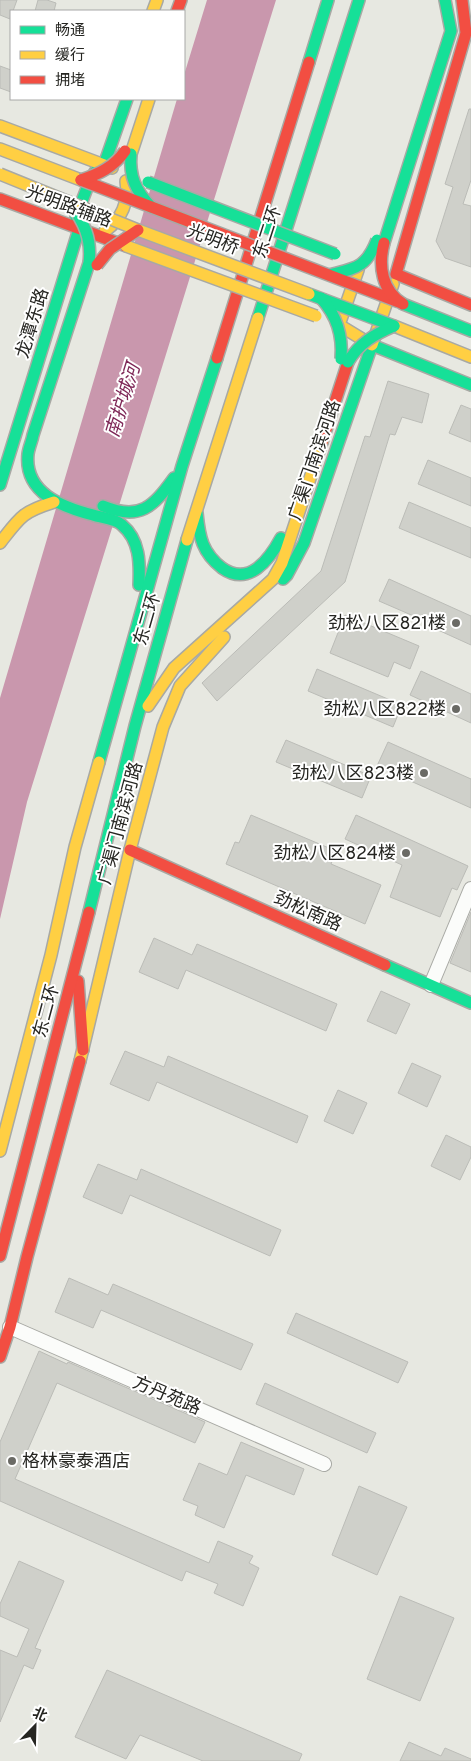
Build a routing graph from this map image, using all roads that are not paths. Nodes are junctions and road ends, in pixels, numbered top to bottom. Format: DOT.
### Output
graph roads {
  1 [pos="328,0"];
  2 [pos="359,0"];
  3 [pos="367,0"];
  4 [pos="462,0"];
  5 [pos="316,2"];
  6 [pos="440,4"];
  7 [pos="355,12"];
  8 [pos="317,34"];
  9 [pos="127,100"];
  10 [pos="142,100"];
  11 [pos="149,100"];
  12 [pos="0,126"];
  13 [pos="0,149"];
  14 [pos="128,153"];
  15 [pos="104,165"];
  16 [pos="123,172"];
  17 [pos="0,174"];
  18 [pos="80,180"];
  19 [pos="0,199"];
  20 [pos="70,203"];
  21 [pos="152,207"];
  22 [pos="79,229"];
  23 [pos="138,230"];
  24 [pos="98,236"];
  25 [pos="381,241"];
  26 [pos="126,246"];
  27 [pos="93,264"];
  28 [pos="361,264"];
  29 [pos="396,274"];
  30 [pos="328,275"];
  31 [pos="320,298"];
  32 [pos="403,304"];
  33 [pos="471,305"];
  34 [pos="339,325"];
  35 [pos="394,326"];
  36 [pos="471,331"];
  37 [pos="372,345"];
  38 [pos="471,357"];
  39 [pos="344,360"];
  40 [pos="471,385"];
  41 [pos="40,455"];
  42 [pos="182,466"];
  43 [pos="44,477"];
  44 [pos="0,485"];
  45 [pos="56,497"];
  46 [pos="196,507"];
  47 [pos="123,518"];
  48 [pos="0,543"];
  49 [pos="141,611"];
  50 [pos="135,726"];
  51 [pos="130,850"];
  52 [pos="471,889"];
  53 [pos="76,962"];
  54 [pos="431,985"];
  55 [pos="471,1003"];
  56 [pos="83,1050"];
  57 [pos="0,1151"];
  58 [pos="0,1256"];
  59 [pos="10,1327"];
  60 [pos="0,1357"];
  61 [pos="324,1464"];
  1 -- 8 [label="main road, 东二环"];
  2 -- 7 [label="main road, 东二环"];
  3 -- 7 [label="main road"];
  4 -- 29 [label="main road"];
  5 -- 8 [label="main road"];
  6 -- 25 [label="main road"];
  7 -- 46 [label="main road, 东二环"];
  8 -- 42 [label="main road, 东二环"];
  9 -- 15 [label="main road"];
  10 -- 14 [label="main road"];
  11 -- 14 [label="main road"];
  12 -- 15 [label="main road, 光明桥"];
  13 -- 18 [label="main road, 光明桥"];
  14 -- 18 [label="main road, bridge"];
  14 -- 21 [label="main road, bridge"];
  15 -- 16 [label="main road, 光明桥"];
  15 -- 22 [label="main road, 龙潭东路"];
  16 -- 24 [label="main road"];
  16 -- 28 [label="main road, 光明桥, bridge"];
  17 -- 20 [label="main road, 光明桥, bridge"];
  18 -- 21 [label="main road, 光明桥, bridge"];
  19 -- 22 [label="main road, 光明路辅路"];
  20 -- 23 [label="main road, 光明桥, bridge"];
  20 -- 27 [label="main road, bridge"];
  21 -- 30 [label="main road, 光明桥, bridge"];
  22 -- 24 [label="main road, 光明路辅路"];
  22 -- 44 [label="main road, 龙潭东路"];
  23 -- 27 [label="main road, bridge"];
  23 -- 31 [label="main road, 光明桥, bridge"];
  24 -- 26 [label="main road, 光明路辅路"];
  25 -- 30 [label="main road, bridge"];
  25 -- 32 [label="main road, bridge"];
  26 -- 34 [label="main road, 光明桥, bridge"];
  27 -- 41 [label="main road"];
  27 -- 45 [label="main road"];
  28 -- 29 [label="main road, 光明桥"];
  28 -- 34 [label="main road"];
  29 -- 33 [label="main road, 光明桥"];
  29 -- 37 [label="main road, 广渠门南滨河路"];
  30 -- 32 [label="main road, 光明桥, bridge"];
  31 -- 35 [label="main road, 光明桥, bridge"];
  31 -- 39 [label="main road, bridge"];
  32 -- 36 [label="main road, 光明桥"];
  34 -- 37 [label="main road, 光明桥"];
  35 -- 38 [label="main road, 光明桥"];
  35 -- 39 [label="main road, bridge"];
  37 -- 40 [label="main road, 光明桥"];
  37 -- 51 [label="main road, 广渠门南滨河路"];
  39 -- 46 [label="main road"];
  39 -- 50 [label="main road"];
  42 -- 47 [label="main road"];
  42 -- 49 [label="main road, 东二环"];
  43 -- 45 [label="main road"];
  45 -- 47 [label="main road"];
  45 -- 47 [label="main road"];
  45 -- 48 [label="main road"];
  46 -- 50 [label="main road, 东二环"];
  47 -- 49 [label="main road"];
  49 -- 57 [label="main road, 东二环"];
  50 -- 53 [label="main road, 东二环"];
  51 -- 54 [label="main road, 劲松南路"];
  51 -- 56 [label="main road, 广渠门南滨河路"];
  52 -- 54 [label="street"];
  53 -- 56 [label="main road"];
  53 -- 58 [label="main road, 东二环"];
  54 -- 55 [label="main road, 劲松南路"];
  56 -- 59 [label="main road, 广渠门南滨河路"];
  59 -- 60 [label="main road, 广渠门南滨河路"];
  59 -- 61 [label="street, 方丹苑路"];
}
